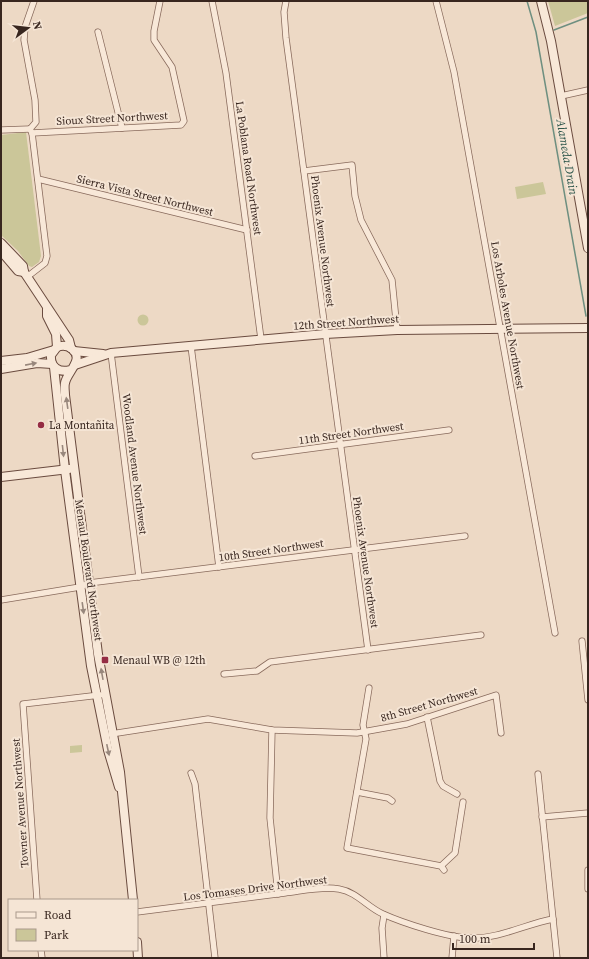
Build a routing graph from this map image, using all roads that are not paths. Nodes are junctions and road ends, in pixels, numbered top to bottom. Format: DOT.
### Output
graph roads {
  1 [pos="34,1"];
  2 [pos="160,1"];
  3 [pos="212,1"];
  4 [pos="286,1"];
  5 [pos="436,1"];
  6 [pos="541,1"];
  7 [pos="98,32"];
  8 [pos="588,90"];
  9 [pos="561,96"];
  10 [pos="122,128"];
  11 [pos="1,130"];
  12 [pos="31,131"];
  13 [pos="304,171"];
  14 [pos="38,179"];
  15 [pos="247,230"];
  16 [pos="1,242"];
  17 [pos="588,248"];
  18 [pos="1,251"];
  19 [pos="25,275"];
  20 [pos="47,309"];
  21 [pos="588,328"];
  22 [pos="501,329"];
  23 [pos="397,330"];
  24 [pos="325,334"];
  25 [pos="261,339"];
  26 [pos="192,346"];
  27 [pos="56,348"];
  28 [pos="73,349"];
  29 [pos="108,354"];
  30 [pos="1,361"];
  31 [pos="53,366"];
  32 [pos="72,367"];
  33 [pos="1,370"];
  34 [pos="449,430"];
  35 [pos="341,444"];
  36 [pos="255,456"];
  37 [pos="69,469"];
  38 [pos="1,477"];
  39 [pos="465,536"];
  40 [pos="354,549"];
  41 [pos="219,567"];
  42 [pos="139,577"];
  43 [pos="89,583"];
  44 [pos="80,587"];
  45 [pos="1,600"];
  46 [pos="555,634"];
  47 [pos="481,635"];
  48 [pos="582,641"];
  49 [pos="368,650"];
  50 [pos="224,674"];
  51 [pos="369,688"];
  52 [pos="101,695"];
  53 [pos="588,700"];
  54 [pos="427,717"];
  55 [pos="272,730"];
  56 [pos="365,732"];
  57 [pos="501,733"];
  58 [pos="109,735"];
  59 [pos="191,774"];
  60 [pos="538,774"];
  61 [pos="357,792"];
  62 [pos="457,794"];
  63 [pos="392,801"];
  64 [pos="463,802"];
  65 [pos="588,813"];
  66 [pos="542,817"];
  67 [pos="588,870"];
  68 [pos="588,890"];
  69 [pos="278,894"];
  70 [pos="37,899"];
  71 [pos="133,899"];
  72 [pos="208,903"];
  73 [pos="138,912"];
  74 [pos="384,914"];
  75 [pos="553,919"];
  76 [pos="454,936"];
  77 [pos="216,958"];
  78 [pos="384,958"];
  79 [pos="452,958"];
  80 [pos="558,958"];
  1 -- 12 [label="street"];
  2 -- 10 [label="street, Sioux Street Northwest"];
  3 -- 15 [label="street, La Poblana Road Northwest"];
  4 -- 13 [label="street, Phoenix Avenue Northwest"];
  5 -- 22 [label="street, Los Arboles Avenue Northwest"];
  6 -- 9 [label="main road"];
  7 -- 10 [label="street"];
  8 -- 9 [label="street"];
  9 -- 17 [label="main road"];
  10 -- 12 [label="street, Sioux Street Northwest"];
  11 -- 12 [label="street, Sioux Street Northwest"];
  12 -- 14 [label="street"];
  13 -- 23 [label="street"];
  13 -- 24 [label="street, Phoenix Avenue Northwest"];
  14 -- 15 [label="street, Sierra Vista Street Northwest"];
  14 -- 19 [label="street"];
  15 -- 25 [label="street, La Poblana Road Northwest"];
  16 -- 19 [label="main road"];
  18 -- 19 [label="main road"];
  19 -- 20 [label="main road"];
  20 -- 27 [label="main road"];
  20 -- 28 [label="main road"];
  21 -- 22 [label="main road, 12th Street Northwest"];
  22 -- 23 [label="main road, 12th Street Northwest"];
  22 -- 46 [label="street, Los Arboles Avenue Northwest"];
  23 -- 24 [label="main road, 12th Street Northwest"];
  24 -- 25 [label="main road, 12th Street Northwest"];
  24 -- 35 [label="street, Phoenix Avenue Northwest"];
  25 -- 26 [label="main road, 12th Street Northwest"];
  26 -- 29 [label="main road, 12th Street Northwest"];
  26 -- 41 [label="street"];
  27 -- 28 [label="main road"];
  27 -- 30 [label="main road"];
  27 -- 31 [label="main road"];
  28 -- 29 [label="main road, 12th Street Northwest"];
  28 -- 32 [label="main road"];
  29 -- 32 [label="main road, 12th Street Northwest"];
  29 -- 42 [label="street, Woodland Avenue Northwest"];
  31 -- 32 [label="main road"];
  33 -- 31 [label="main road, one-way"];
  31 -- 37 [label="main road, Menaul Boulevard Northwest, one-way"];
  37 -- 32 [label="main road, one-way"];
  34 -- 35 [label="street, 11th Street Northwest"];
  35 -- 36 [label="street, 11th Street Northwest"];
  35 -- 40 [label="street, Phoenix Avenue Northwest"];
  37 -- 38 [label="main road"];
  37 -- 43 [label="main road, Menaul Boulevard Northwest"];
  37 -- 44 [label="main road, Menaul Boulevard Northwest"];
  39 -- 40 [label="street, 10th Street Northwest"];
  40 -- 41 [label="street, 10th Street Northwest"];
  40 -- 49 [label="street, Phoenix Avenue Northwest"];
  41 -- 42 [label="street, 10th Street Northwest"];
  42 -- 43 [label="street, 10th Street Northwest"];
  43 -- 44 [label="street, 10th Street Northwest"];
  52 -- 43 [label="main road, Menaul Boulevard Northwest, one-way"];
  44 -- 45 [label="street, 10th Street Northwest"];
  44 -- 52 [label="main road, Menaul Boulevard Northwest, one-way"];
  47 -- 49 [label="street"];
  48 -- 53 [label="street"];
  49 -- 50 [label="street"];
  51 -- 56 [label="street"];
  52 -- 58 [label="main road, Menaul Boulevard Northwest"];
  52 -- 70 [label="street, Towner Avenue Northwest"];
  54 -- 56 [label="street, 8th Street Northwest"];
  54 -- 57 [label="street, 8th Street Northwest"];
  54 -- 62 [label="street"];
  55 -- 56 [label="street, 8th Street Northwest"];
  55 -- 58 [label="street, 8th Street Northwest"];
  55 -- 69 [label="street"];
  56 -- 61 [label="street"];
  58 -- 71 [label="main road, Menaul Boulevard Northwest"];
  59 -- 72 [label="street"];
  60 -- 66 [label="street"];
  61 -- 63 [label="street"];
  61 -- 64 [label="street"];
  65 -- 66 [label="street"];
  66 -- 75 [label="street"];
  67 -- 68 [label="street"];
  69 -- 72 [label="street, Los Tomases Drive Northwest"];
  69 -- 74 [label="street, Los Tomases Drive Northwest"];
  72 -- 73 [label="street, Los Tomases Drive Northwest"];
  72 -- 77 [label="street"];
  74 -- 76 [label="street, Los Tomases Drive Northwest"];
  74 -- 78 [label="street"];
  75 -- 76 [label="street, Los Tomases Drive Northwest"];
  75 -- 80 [label="street"];
  76 -- 79 [label="street"];
}
